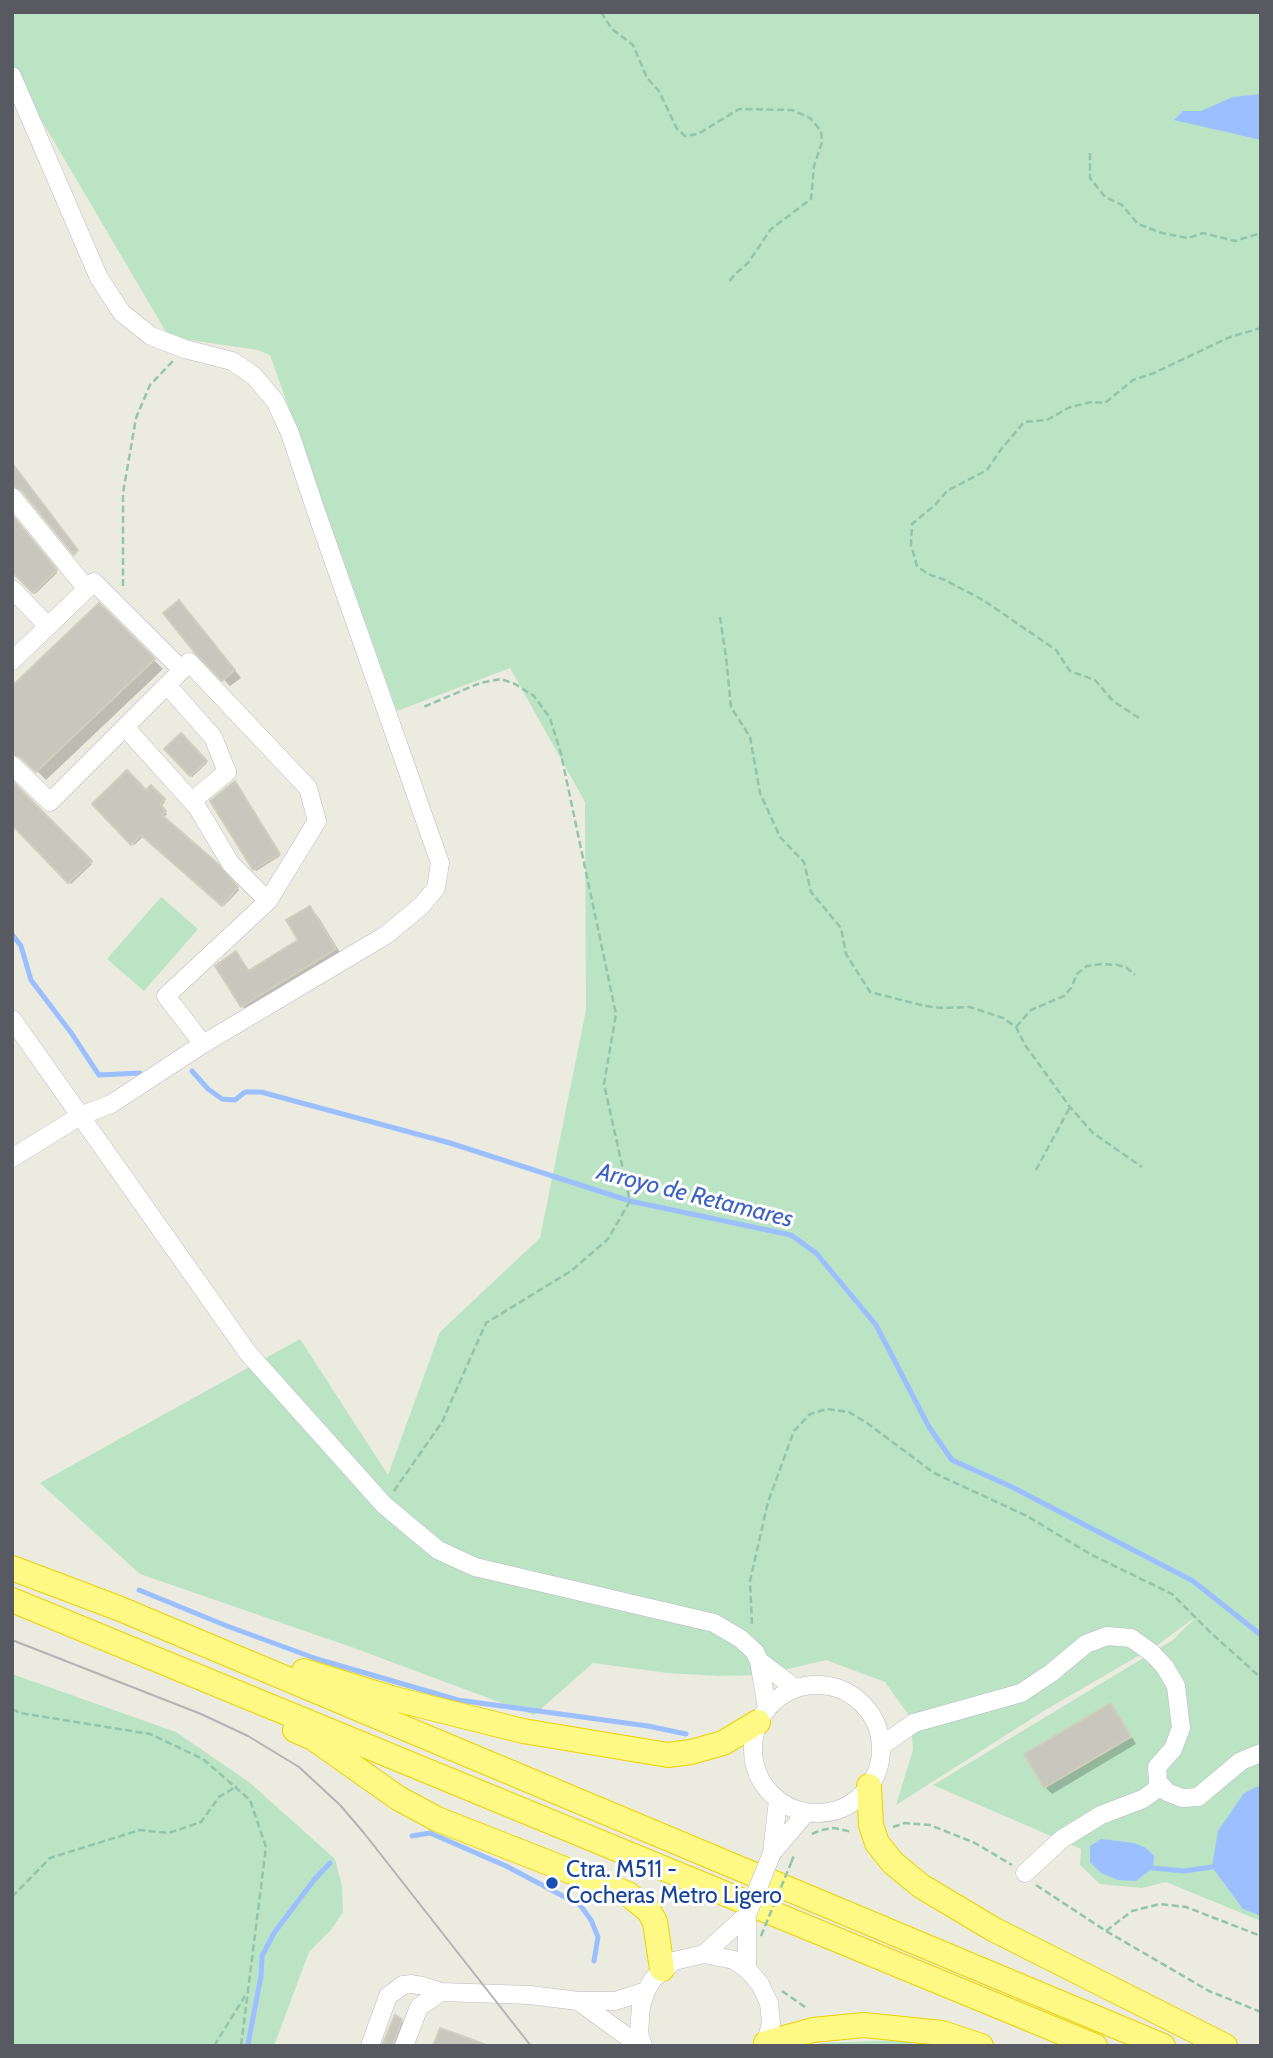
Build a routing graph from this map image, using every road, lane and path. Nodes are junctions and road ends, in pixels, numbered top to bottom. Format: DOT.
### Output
graph roads {
  1 [pos="601,12"];
  2 [pos="12,76"];
  3 [pos="1090,153"];
  4 [pos="1261,233"];
  5 [pos="729,282"];
  6 [pos="1261,328"];
  7 [pos="185,349"];
  8 [pos="12,497"];
  9 [pos="12,589"];
  10 [pos="87,589"];
  11 [pos="123,611"];
  12 [pos="720,617"];
  13 [pos="48,626"];
  14 [pos="12,661"];
  15 [pos="182,670"];
  16 [pos="167,685"];
  17 [pos="224,699"];
  18 [pos="421,708"];
  19 [pos="1139,718"];
  20 [pos="201,722"];
  21 [pos="125,727"];
  22 [pos="12,765"];
  23 [pos="192,801"];
  24 [pos="268,901"];
  25 [pos="1135,975"];
  26 [pos="12,1019"];
  27 [pos="1016,1027"];
  28 [pos="203,1044"];
  29 [pos="1070,1107"];
  30 [pos="80,1116"];
  31 [pos="12,1158"];
  32 [pos="1142,1167"];
  33 [pos="1036,1170"];
  34 [pos="384,1505"];
  35 [pos="12,1568"];
  36 [pos="12,1600"];
  37 [pos="117,1608"];
  38 [pos="757,1656"];
  39 [pos="1261,1678"];
  40 [pos="222,1688"];
  41 [pos="795,1688"];
  42 [pos="12,1709"];
  43 [pos="762,1715"];
  44 [pos="873,1717"];
  45 [pos="914,1723"];
  46 [pos="881,1746"];
  47 [pos="1261,1754"];
  48 [pos="237,1786"];
  49 [pos="869,1786"];
  50 [pos="1161,1786"];
  51 [pos="778,1800"];
  52 [pos="806,1813"];
  53 [pos="873,1833"];
  54 [pos="809,1836"];
  55 [pos="799,1847"];
  56 [pos="772,1853"];
  57 [pos="1026,1873"];
  58 [pos="12,1897"];
  59 [pos="747,1915"];
  60 [pos="1106,1931"];
  61 [pos="1261,1936"];
  62 [pos="758,1945"];
  63 [pos="704,1954"];
  64 [pos="662,1969"];
  65 [pos="747,1969"];
  66 [pos="777,1987"];
  67 [pos="646,1991"];
  68 [pos="441,1992"];
  69 [pos="247,1993"];
  70 [pos="578,2001"];
  71 [pos="1261,2012"];
  72 [pos="813,2030"];
  73 [pos="766,2044"];
  74 [pos="214,2046"];
  75 [pos="241,2046"];
  76 [pos="370,2046"];
  77 [pos="404,2046"];
  78 [pos="642,2046"];
  79 [pos="981,2046"];
  80 [pos="1095,2046"];
  81 [pos="1163,2046"];
  82 [pos="1225,2046"];
  1 -- 5 [label="path"];
  2 -- 7 [label="street"];
  3 -- 4 [label="path"];
  6 -- 19 [label="path"];
  7 -- 11 [label="path"];
  7 -- 28 [label="street"];
  8 -- 10 [label="street"];
  9 -- 13 [label="street"];
  10 -- 11 [label="street"];
  10 -- 13 [label="street"];
  11 -- 15 [label="street"];
  12 -- 27 [label="path"];
  13 -- 14 [label="street"];
  15 -- 16 [label="street"];
  15 -- 17 [label="street"];
  16 -- 20 [label="street"];
  16 -- 21 [label="street"];
  17 -- 20 [label="street"];
  17 -- 24 [label="street"];
  18 -- 34 [label="path"];
  20 -- 23 [label="street"];
  21 -- 22 [label="street"];
  21 -- 23 [label="street"];
  23 -- 24 [label="street"];
  24 -- 28 [label="street"];
  25 -- 27 [label="path"];
  26 -- 30 [label="street"];
  27 -- 29 [label="path"];
  28 -- 30 [label="street"];
  29 -- 32 [label="path"];
  29 -- 33 [label="path"];
  30 -- 31 [label="street"];
  30 -- 34 [label="street"];
  34 -- 38 [label="street"];
  35 -- 37 [label="highway"];
  36 -- 40 [label="highway"];
  37 -- 43 [label="highway"];
  37 -- 81 [label="highway"];
  38 -- 39 [label="path"];
  38 -- 41 [label="street"];
  38 -- 43 [label="street"];
  40 -- 64 [label="highway"];
  40 -- 80 [label="highway"];
  41 -- 43 [label="street"];
  41 -- 44 [label="street"];
  42 -- 48 [label="path"];
  43 -- 51 [label="street"];
  44 -- 45 [label="street"];
  44 -- 46 [label="street"];
  45 -- 46 [label="street"];
  45 -- 50 [label="street"];
  46 -- 49 [label="street"];
  47 -- 50 [label="street"];
  48 -- 58 [label="path"];
  48 -- 69 [label="path"];
  49 -- 52 [label="street"];
  49 -- 53 [label="highway"];
  50 -- 57 [label="street"];
  51 -- 52 [label="street"];
  51 -- 56 [label="street"];
  52 -- 56 [label="street"];
  53 -- 54 [label="path"];
  53 -- 57 [label="path"];
  53 -- 82 [label="highway"];
  55 -- 62 [label="path, bridge"];
  56 -- 59 [label="street, bridge"];
  57 -- 60 [label="path"];
  59 -- 63 [label="street"];
  59 -- 65 [label="street"];
  60 -- 61 [label="path"];
  60 -- 71 [label="path"];
  63 -- 64 [label="street"];
  63 -- 65 [label="street"];
  64 -- 67 [label="street"];
  65 -- 73 [label="street"];
  66 -- 72 [label="path"];
  67 -- 70 [label="street"];
  67 -- 78 [label="street"];
  68 -- 70 [label="street"];
  68 -- 76 [label="street"];
  68 -- 77 [label="street"];
  69 -- 74 [label="path"];
  69 -- 75 [label="path"];
  70 -- 78 [label="street"];
  72 -- 73 [label="highway"];
  72 -- 79 [label="highway"];
}
